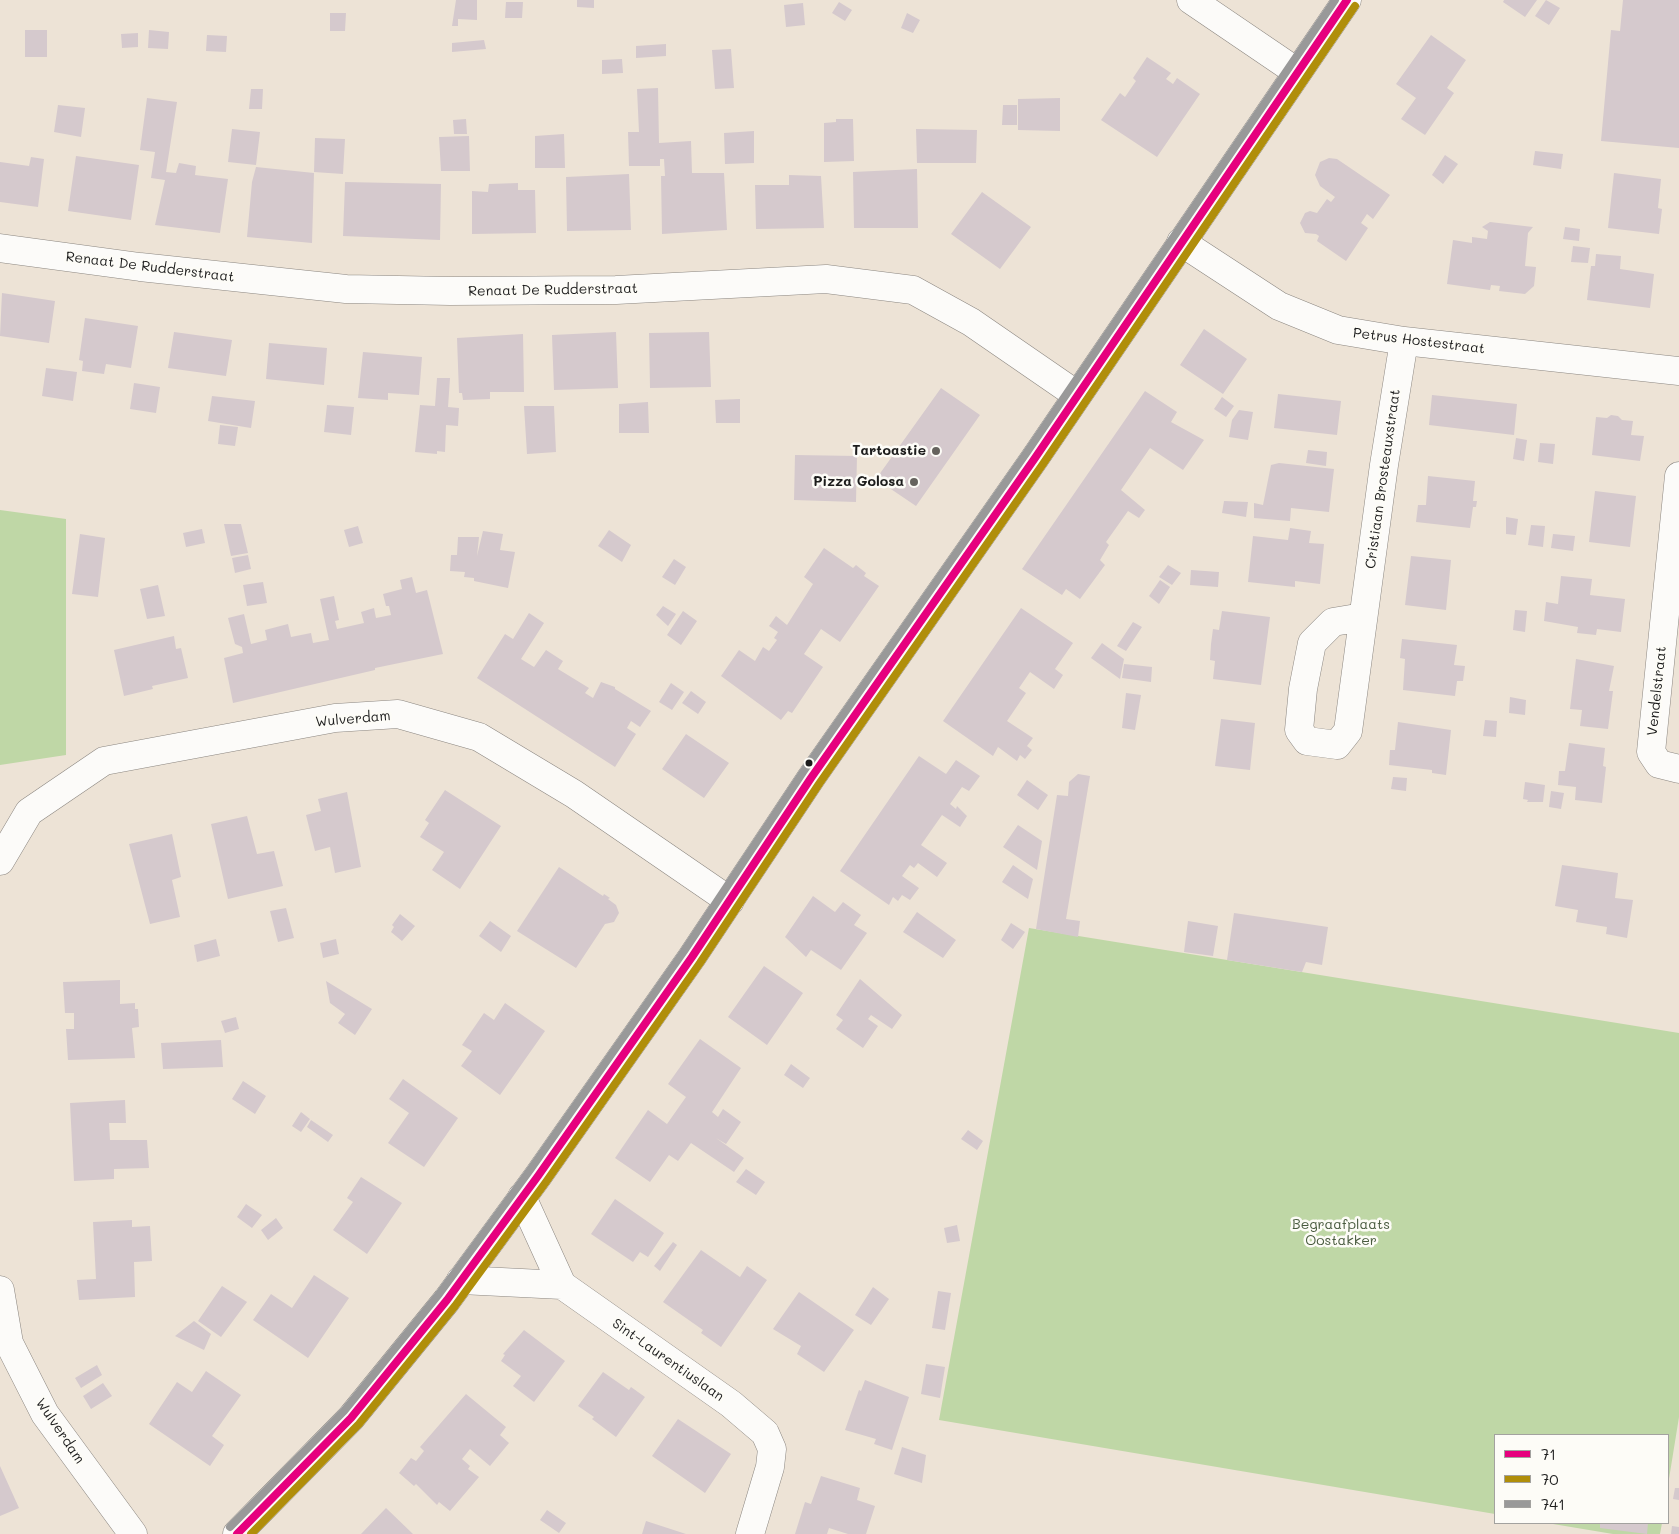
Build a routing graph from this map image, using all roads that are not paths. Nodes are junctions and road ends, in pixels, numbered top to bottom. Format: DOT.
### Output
graph roads {
  1 [pos="1192,0"];
  2 [pos="1347,0"];
  3 [pos="1297,72"];
  4 [pos="1181,242"];
  5 [pos="0,248"];
  6 [pos="1404,341"];
  7 [pos="1679,371"];
  8 [pos="1077,396"];
  9 [pos="1679,476"];
  10 [pos="1674,595"];
  11 [pos="1363,617"];
  12 [pos="1679,769"];
  13 [pos="0,861"];
  14 [pos="730,900"];
  15 [pos="522,1197"];
  16 [pos="461,1280"];
  17 [pos="562,1286"];
  18 [pos="0,1290"];
  19 [pos="133,1534"];
  20 [pos="237,1534"];
  21 [pos="750,1534"];
  1 -- 3 [label="street"];
  2 -- 3 [label="street"];
  3 -- 4 [label="street"];
  4 -- 6 [label="street, Petrus Hostestraat"];
  4 -- 8 [label="street"];
  5 -- 8 [label="street, Renaat De Rudderstraat"];
  6 -- 7 [label="street, Petrus Hostestraat"];
  6 -- 11 [label="street, Cristiaan Brosteauxstraat"];
  8 -- 14 [label="street"];
  9 -- 10 [label="street, Vendelstraat"];
  10 -- 12 [label="street, Vendelstraat"];
  13 -- 14 [label="street, Wulverdam"];
  14 -- 15 [label="street"];
  15 -- 16 [label="street"];
  15 -- 17 [label="street"];
  16 -- 17 [label="street"];
  16 -- 20 [label="street"];
  17 -- 21 [label="street, Sint-Laurentiuslaan"];
  18 -- 19 [label="street, Wulverdam"];
}
